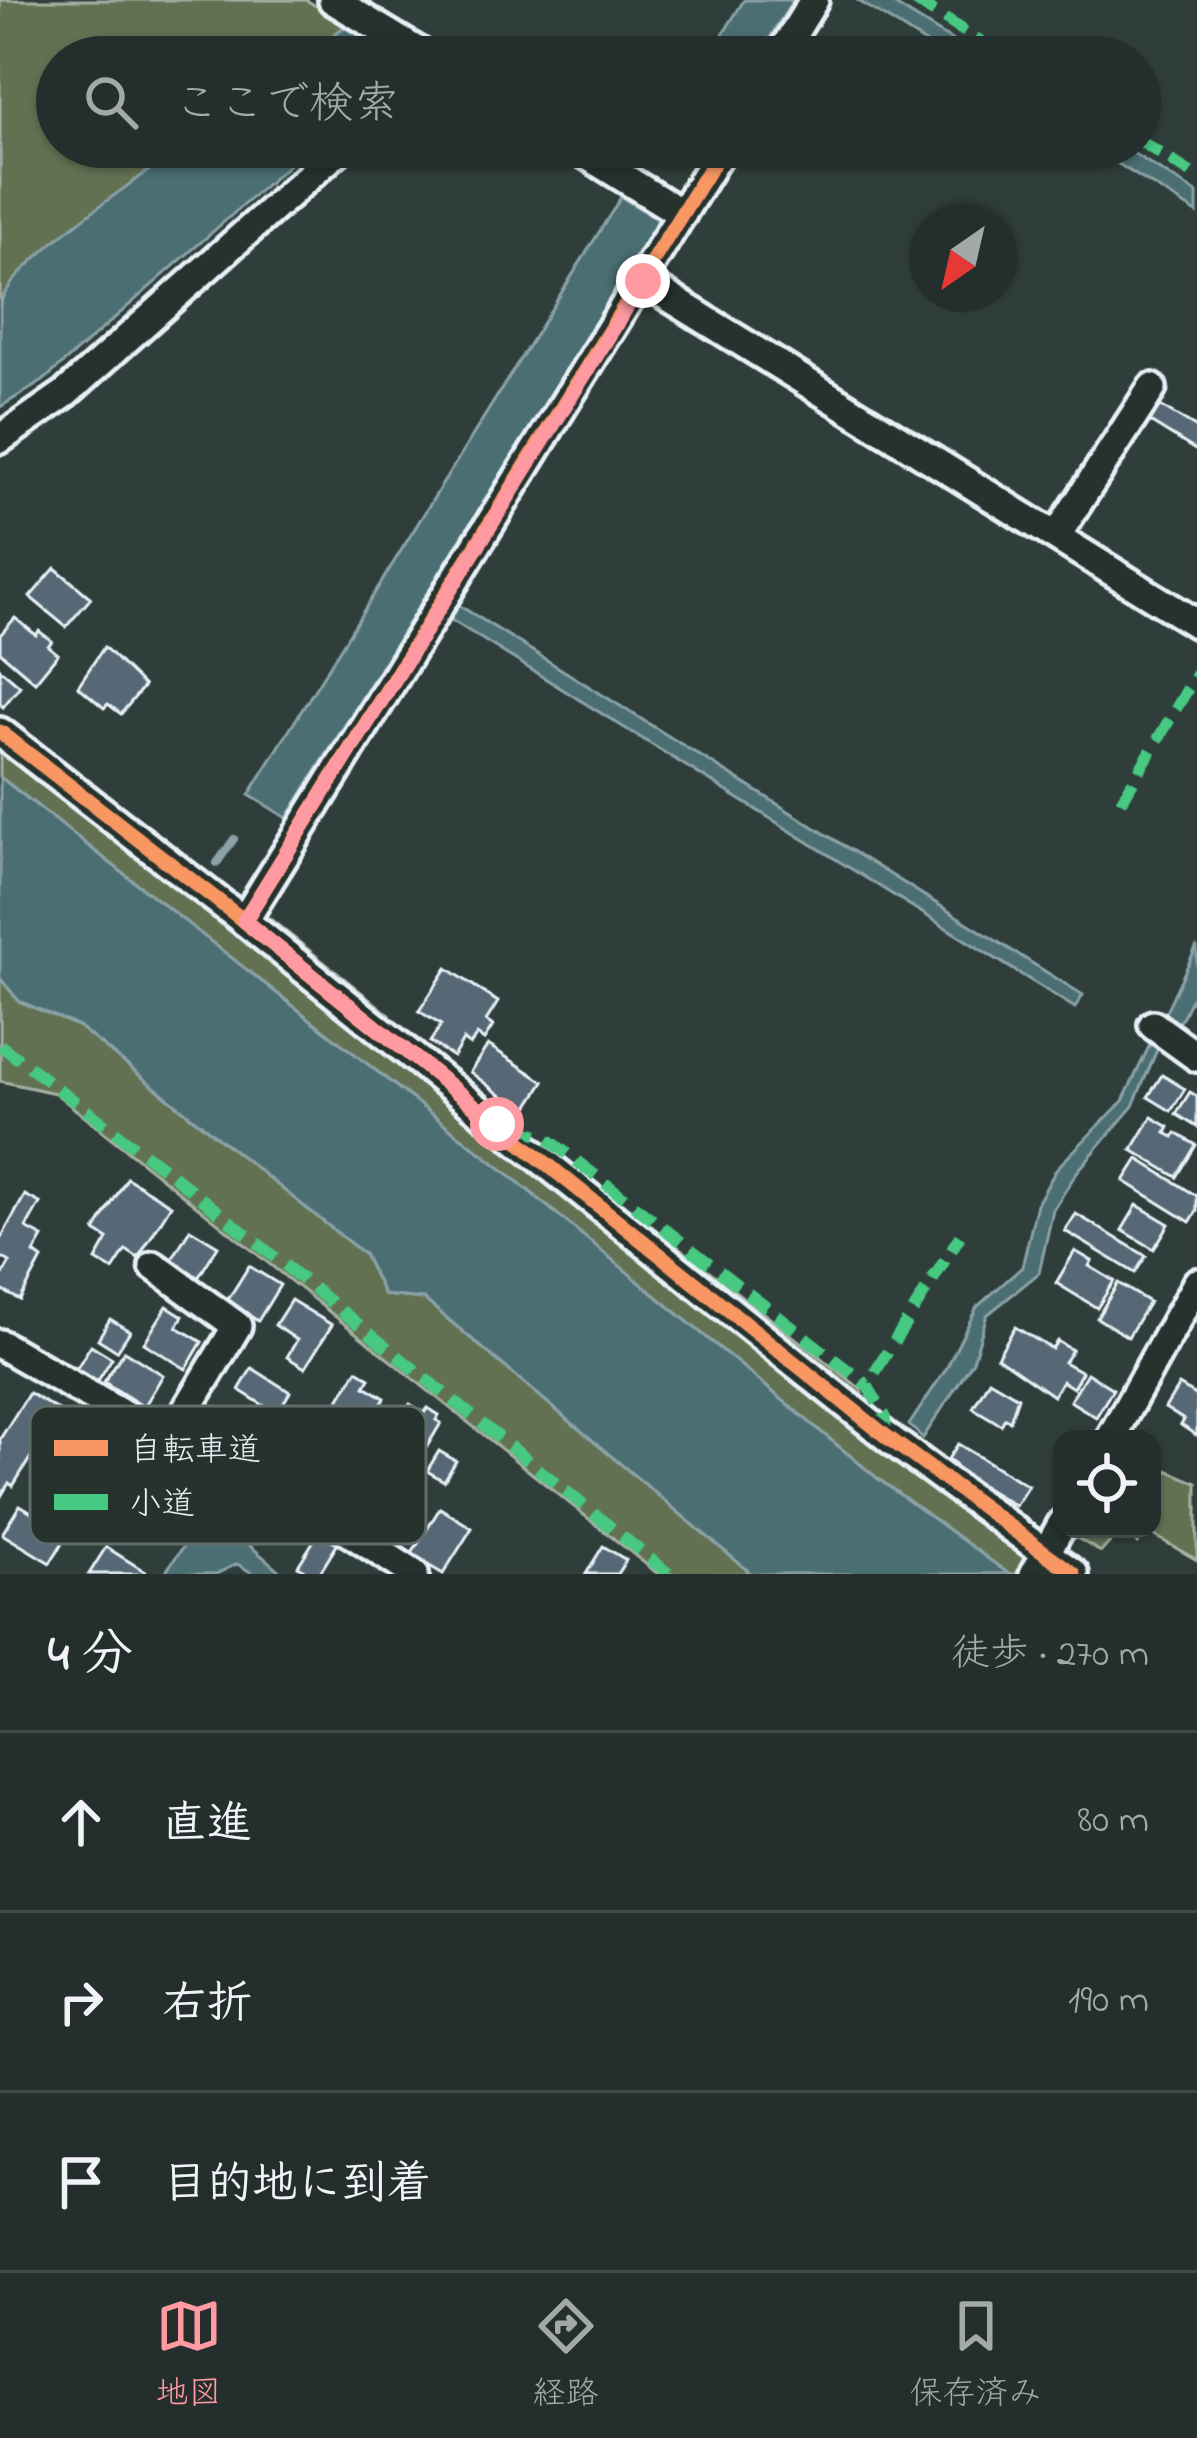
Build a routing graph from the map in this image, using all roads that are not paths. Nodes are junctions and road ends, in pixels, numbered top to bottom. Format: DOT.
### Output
graph roads {
  1 [pos="333,0"];
  2 [pos="814,0"];
  3 [pos="392,36"];
  4 [pos="792,36"];
  5 [pos="318,168"];
  6 [pos="608,168"];
  7 [pos="710,168"];
  8 [pos="682,214"];
  9 [pos="643,281"];
  10 [pos="1152,388"];
  11 [pos="0,440"];
  12 [pos="1057,535"];
  13 [pos="1197,624"];
  14 [pos="0,732"];
  15 [pos="244,921"];
  16 [pos="1162,1033"];
  17 [pos="1197,1058"];
  18 [pos="154,1266"];
  19 [pos="1197,1283"];
  20 [pos="0,1344"];
  21 [pos="107,1406"];
  22 [pos="180,1406"];
  23 [pos="1115,1430"];
  24 [pos="1054,1538"];
  25 [pos="368,1544"];
  26 [pos="1039,1565"];
  27 [pos="415,1574"];
  28 [pos="1074,1574"];
  1 -- 3 [label="street"];
  2 -- 4 [label="street"];
  5 -- 11 [label="street"];
  6 -- 8 [label="street"];
  7 -- 8 [label="street"];
  8 -- 9 [label="street"];
  9 -- 12 [label="street"];
  9 -- 15 [label="street"];
  10 -- 12 [label="street"];
  12 -- 13 [label="street"];
  14 -- 15 [label="street"];
  15 -- 26 [label="street"];
  16 -- 17 [label="street"];
  18 -- 22 [label="street"];
  19 -- 23 [label="street"];
  20 -- 21 [label="street"];
  24 -- 26 [label="street"];
  25 -- 27 [label="street"];
  26 -- 28 [label="street"];
}
